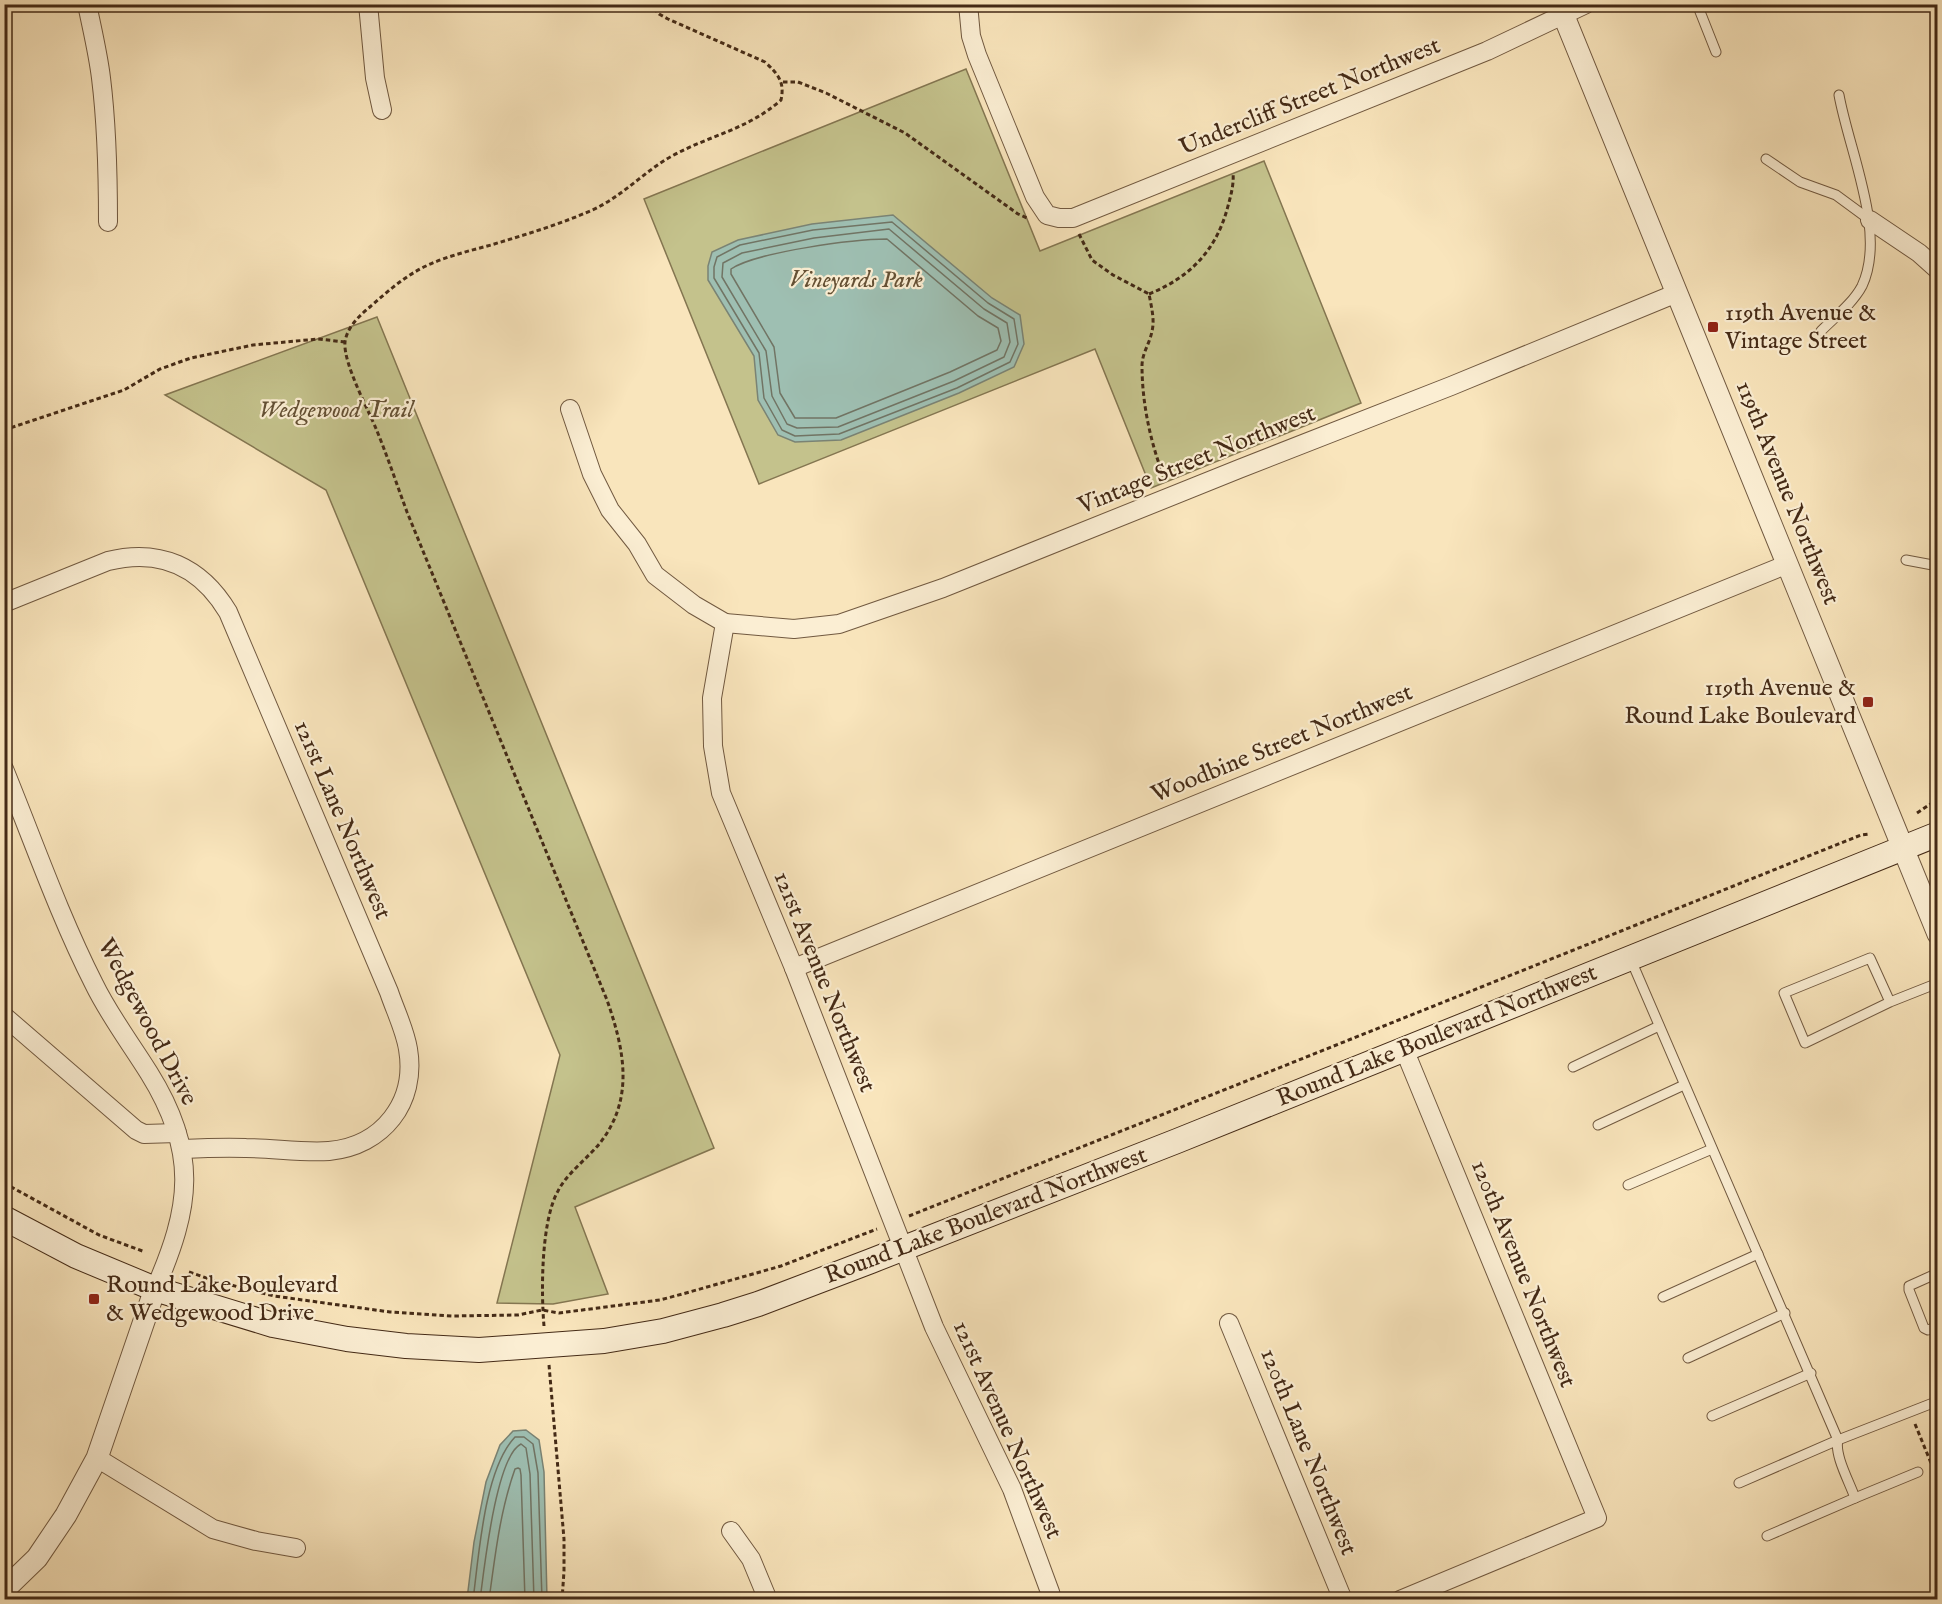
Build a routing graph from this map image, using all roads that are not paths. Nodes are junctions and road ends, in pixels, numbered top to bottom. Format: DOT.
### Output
graph roads {
  1 [pos="87,4"];
  2 [pos="368,4"];
  3 [pos="968,4"];
  4 [pos="1586,4"];
  5 [pos="1697,4"];
  6 [pos="1561,10"];
  7 [pos="1716,52"];
  8 [pos="1839,95"];
  9 [pos="382,110"];
  10 [pos="1766,159"];
  11 [pos="1870,220"];
  12 [pos="108,222"];
  13 [pos="1938,270"];
  14 [pos="1677,293"];
  15 [pos="1821,331"];
  16 [pos="570,409"];
  17 [pos="1906,560"];
  18 [pos="1788,564"];
  19 [pos="1938,566"];
  20 [pos="4,603"];
  21 [pos="725,623"];
  22 [pos="4,769"];
  23 [pos="1938,834"];
  24 [pos="1903,848"];
  25 [pos="1938,934"];
  26 [pos="1630,957"];
  27 [pos="794,968"];
  28 [pos="1938,983"];
  29 [pos="1890,1002"];
  30 [pos="4,1016"];
  31 [pos="1659,1026"];
  32 [pos="1404,1049"];
  33 [pos="1573,1067"];
  34 [pos="1684,1085"];
  35 [pos="1598,1125"];
  36 [pos="179,1141"];
  37 [pos="1712,1149"];
  38 [pos="1628,1185"];
  39 [pos="4,1218"];
  40 [pos="903,1249"];
  41 [pos="1758,1254"];
  42 [pos="1938,1273"];
  43 [pos="155,1290"];
  44 [pos="1663,1297"];
  45 [pos="1785,1313"];
  46 [pos="1229,1323"];
  47 [pos="1938,1326"];
  48 [pos="1688,1358"];
  49 [pos="1810,1373"];
  50 [pos="1938,1401"];
  51 [pos="1712,1416"];
  52 [pos="1838,1440"];
  53 [pos="97,1458"];
  54 [pos="1918,1472"];
  55 [pos="1739,1483"];
  56 [pos="1856,1498"];
  57 [pos="731,1531"];
  58 [pos="1767,1536"];
  59 [pos="296,1548"];
  60 [pos="4,1590"];
  61 [pos="768,1599"];
  62 [pos="1052,1599"];
  63 [pos="1343,1599"];
  64 [pos="1400,1599"];
  1 -- 12 [label="street"];
  2 -- 9 [label="street"];
  3 -- 6 [label="street, Undercliff Street Northwest"];
  4 -- 6 [label="street, Undercliff Street Northwest"];
  5 -- 7 [label="lane"];
  6 -- 14 [label="street, 119th Avenue Northwest"];
  8 -- 11 [label="lane"];
  10 -- 11 [label="lane"];
  11 -- 13 [label="street"];
  11 -- 15 [label="lane"];
  14 -- 18 [label="street, 119th Avenue Northwest"];
  14 -- 21 [label="street, Vintage Street Northwest"];
  16 -- 21 [label="street"];
  17 -- 19 [label="lane"];
  18 -- 24 [label="street, 119th Avenue Northwest"];
  18 -- 27 [label="street, Woodbine Street Northwest"];
  20 -- 36 [label="street, 121st Lane Northwest"];
  21 -- 27 [label="street, 121st Avenue Northwest"];
  22 -- 36 [label="street, Wedgewood Drive"];
  23 -- 24 [label="main road, Round Lake Boulevard Northwest"];
  24 -- 25 [label="street, 119th Avenue Northwest"];
  24 -- 26 [label="main road, Round Lake Boulevard Northwest"];
  26 -- 31 [label="lane"];
  26 -- 32 [label="main road, Round Lake Boulevard Northwest"];
  27 -- 40 [label="street, 121st Avenue Northwest"];
  28 -- 29 [label="lane"];
  29 -- 29 [label="lane"];
  30 -- 36 [label="street"];
  31 -- 33 [label="lane"];
  31 -- 34 [label="lane"];
  32 -- 40 [label="main road, Round Lake Boulevard Northwest"];
  32 -- 64 [label="street, 120th Avenue Northwest"];
  34 -- 35 [label="lane"];
  34 -- 37 [label="lane"];
  36 -- 43 [label="street, Wedgewood Drive"];
  37 -- 38 [label="lane"];
  37 -- 41 [label="lane"];
  39 -- 43 [label="main road, Round Lake Boulevard Northwest"];
  40 -- 43 [label="main road, Round Lake Boulevard Northwest"];
  40 -- 62 [label="street, 121st Avenue Northwest"];
  41 -- 44 [label="lane"];
  41 -- 45 [label="lane"];
  42 -- 47 [label="lane"];
  43 -- 53 [label="street, Wedgewood Drive"];
  45 -- 48 [label="lane"];
  45 -- 49 [label="lane"];
  46 -- 63 [label="street, 120th Lane Northwest"];
  49 -- 51 [label="lane"];
  49 -- 52 [label="lane"];
  50 -- 52 [label="lane"];
  52 -- 55 [label="lane"];
  52 -- 56 [label="lane"];
  53 -- 59 [label="street"];
  53 -- 60 [label="street, Wedgewood Drive"];
  54 -- 56 [label="lane"];
  56 -- 58 [label="lane"];
  57 -- 61 [label="street"];
}
